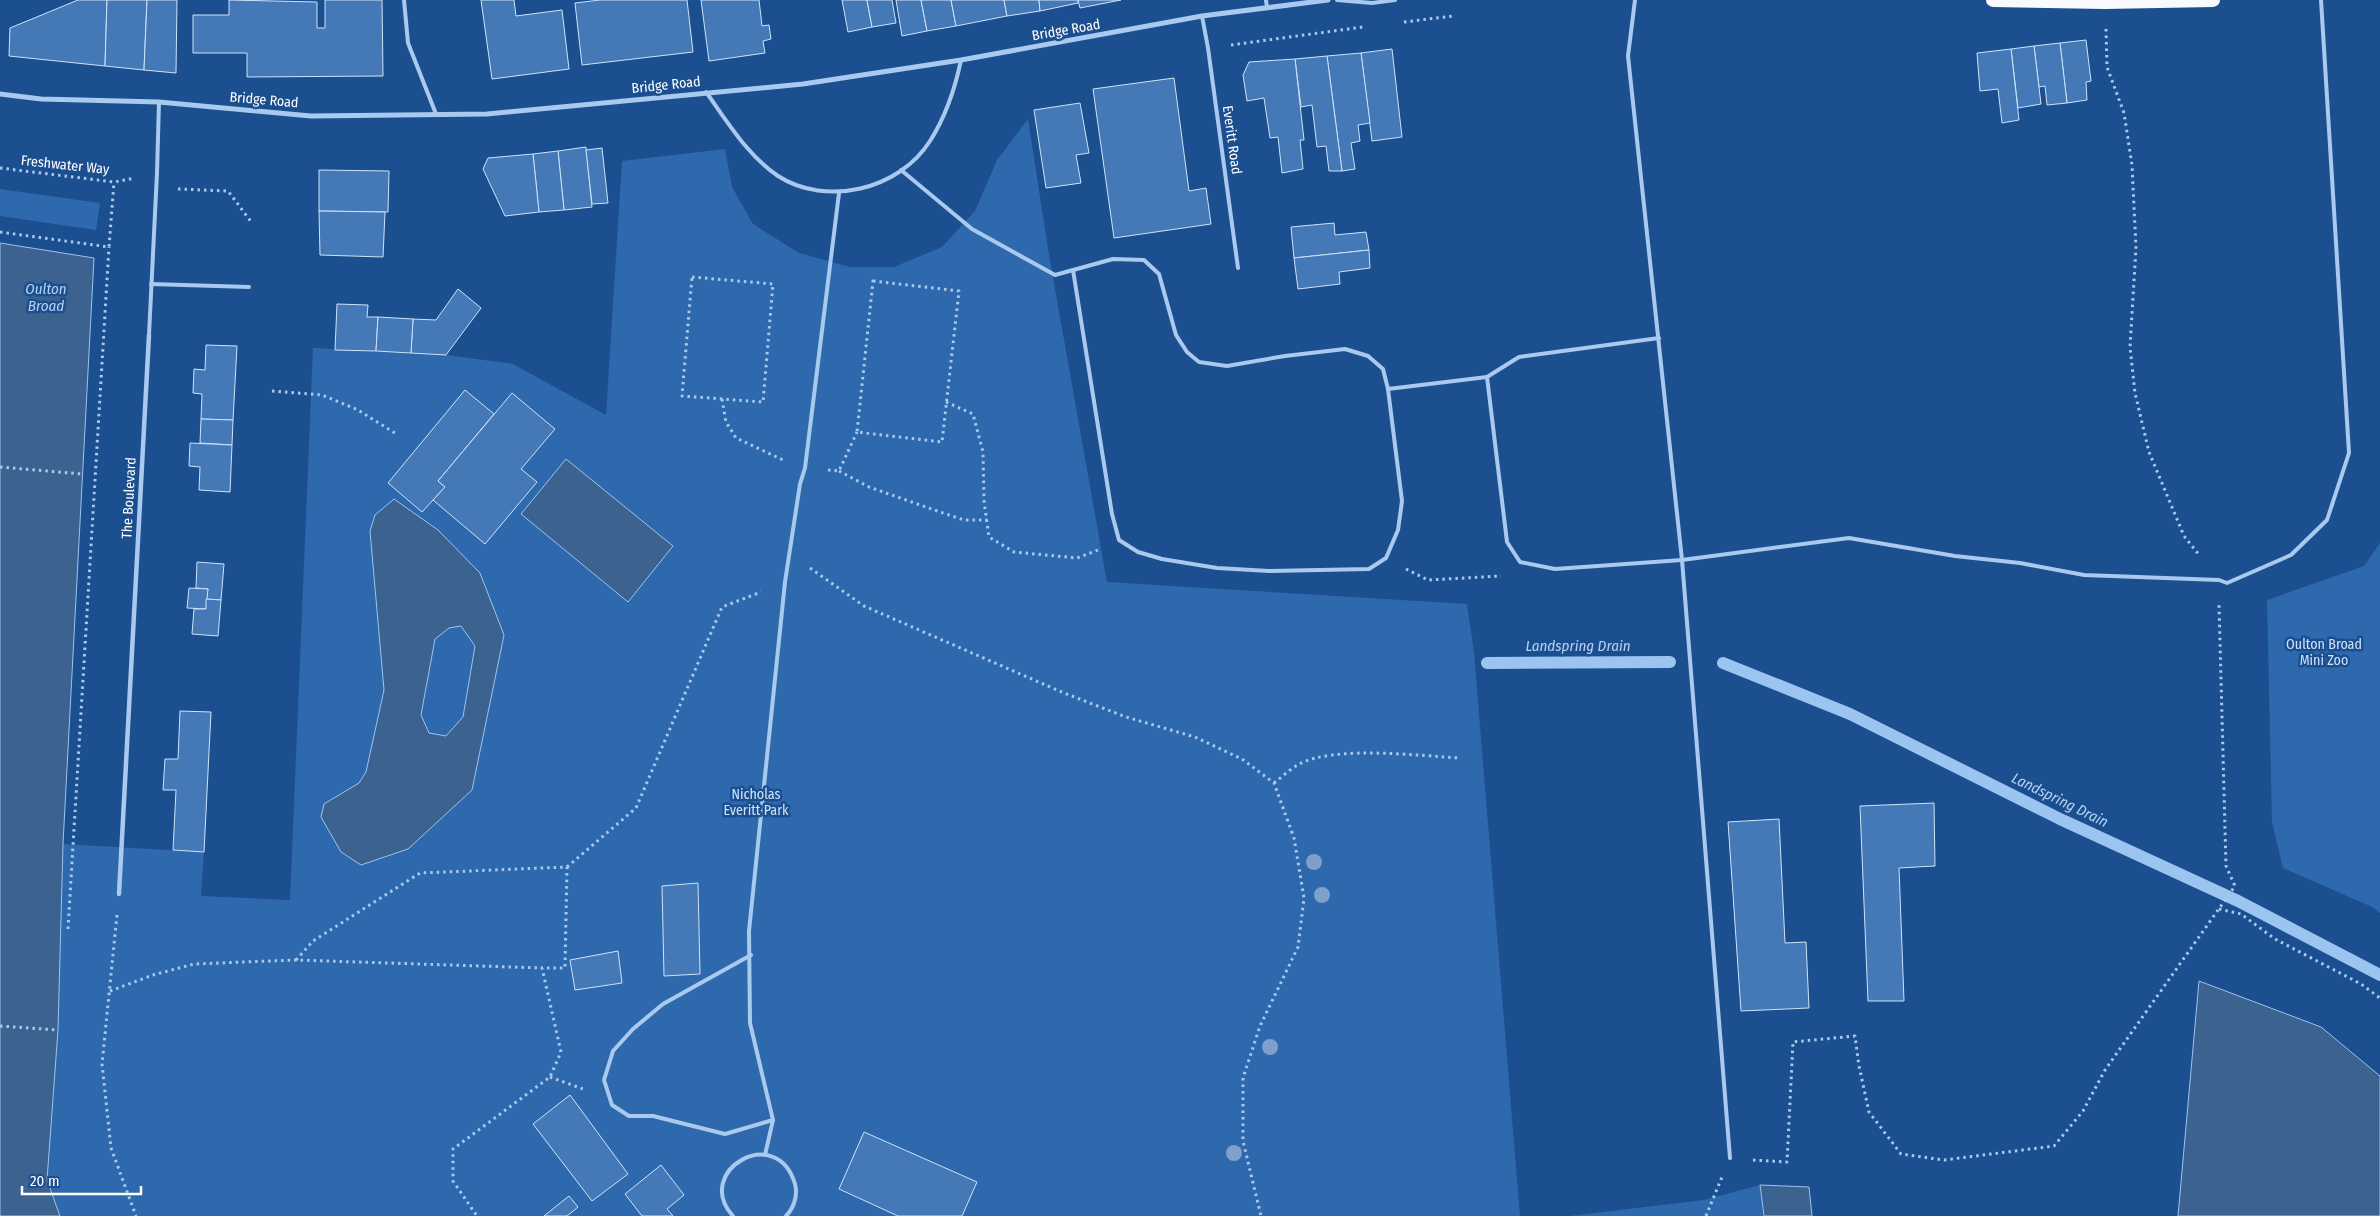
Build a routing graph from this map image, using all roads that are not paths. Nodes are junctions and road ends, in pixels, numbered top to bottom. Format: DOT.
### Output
graph roads {
  1 [pos="404,0"];
  2 [pos="1266,0"];
  3 [pos="1328,0"];
  4 [pos="1337,0"];
  5 [pos="1395,0"];
  6 [pos="1635,0"];
  7 [pos="1993,0"];
  8 [pos="2213,0"];
  9 [pos="2321,0"];
  10 [pos="1267,8"];
  11 [pos="1202,16"];
  12 [pos="961,60"];
  13 [pos="706,92"];
  14 [pos="0,94"];
  15 [pos="159,102"];
  16 [pos="436,114"];
  17 [pos="901,170"];
  18 [pos="839,193"];
  19 [pos="1238,268"];
  20 [pos="1073,270"];
  21 [pos="151,284"];
  22 [pos="249,287"];
  23 [pos="148,335"];
  24 [pos="1660,338"];
  25 [pos="1487,377"];
  26 [pos="1388,389"];
  27 [pos="1682,560"];
  28 [pos="119,894"];
  29 [pos="751,954"];
  30 [pos="773,1120"];
  31 [pos="765,1155"];
  32 [pos="1730,1158"];
  33 [pos="733,1216"];
  34 [pos="786,1216"];
  1 -- 16 [label="lane"];
  2 -- 10 [label="lane"];
  3 -- 10 [label="street, Bridge Road"];
  4 -- 5 [label="lane"];
  6 -- 24 [label="lane"];
  7 -- 8 [label="highway"];
  9 -- 27 [label="lane"];
  10 -- 11 [label="street, Bridge Road"];
  11 -- 12 [label="street, Bridge Road"];
  11 -- 19 [label="lane, Everitt Road"];
  12 -- 13 [label="street, Bridge Road"];
  12 -- 17 [label="lane"];
  13 -- 16 [label="street, Bridge Road"];
  13 -- 18 [label="lane"];
  14 -- 15 [label="street, Bridge Road"];
  15 -- 16 [label="street, Bridge Road"];
  15 -- 21 [label="lane, The Boulevard"];
  17 -- 18 [label="lane"];
  17 -- 20 [label="lane"];
  18 -- 29 [label="lane, bridge"];
  20 -- 26 [label="lane"];
  20 -- 26 [label="lane"];
  21 -- 22 [label="lane"];
  21 -- 23 [label="lane, The Boulevard"];
  23 -- 28 [label="street, The Boulevard"];
  24 -- 25 [label="lane"];
  24 -- 27 [label="lane"];
  25 -- 26 [label="lane"];
  25 -- 27 [label="lane"];
  27 -- 32 [label="lane"];
  29 -- 30 [label="lane, bridge"];
  29 -- 30 [label="lane"];
  30 -- 31 [label="lane, bridge"];
  31 -- 33 [label="lane"];
  31 -- 34 [label="lane"];
}
